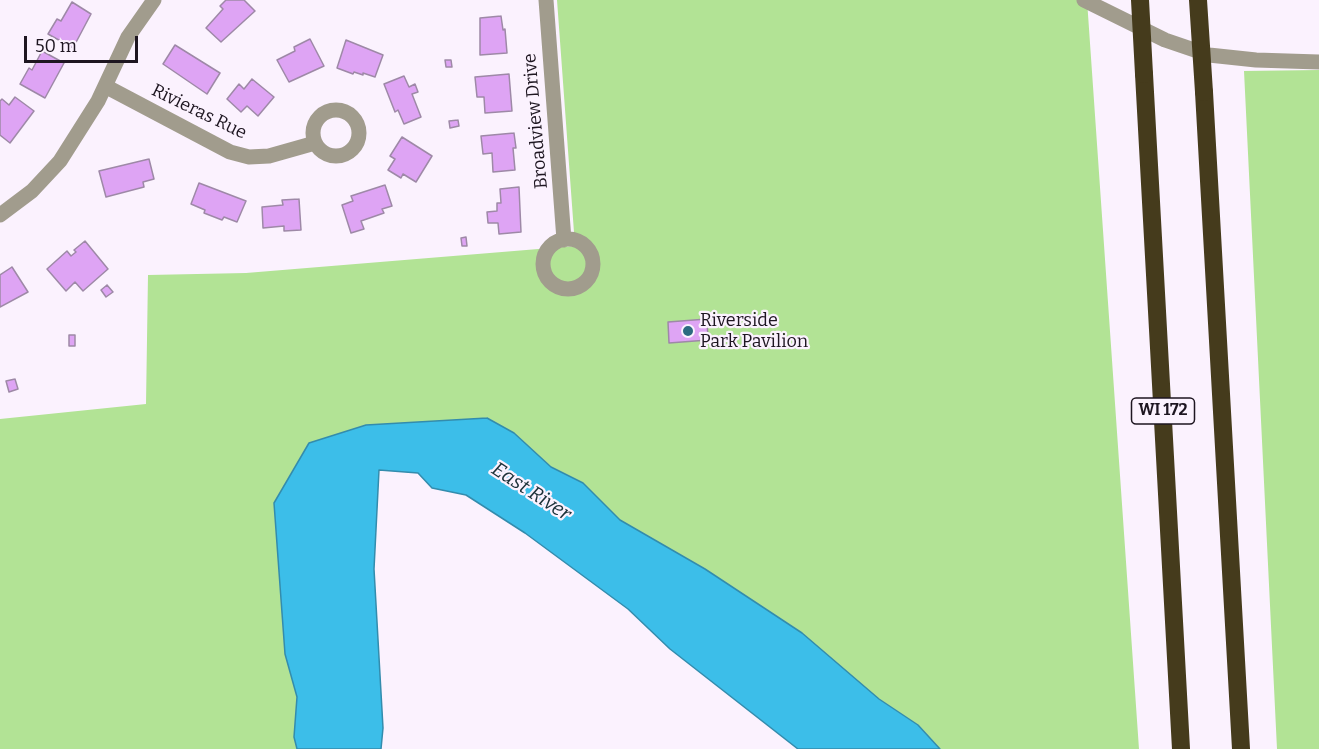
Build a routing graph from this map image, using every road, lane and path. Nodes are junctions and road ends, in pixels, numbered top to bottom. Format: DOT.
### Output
graph roads {
  1 [pos="154,0"];
  2 [pos="546,0"];
  3 [pos="1084,0"];
  4 [pos="1140,0"];
  5 [pos="1198,0"];
  6 [pos="1319,62"];
  7 [pos="105,86"];
  8 [pos="315,143"];
  9 [pos="0,215"];
  10 [pos="564,240"];
  11 [pos="1181,749"];
  12 [pos="1241,749"];
  1 -- 7 [label="street"];
  2 -- 10 [label="street, Broadview Drive"];
  3 -- 6 [label="street"];
  4 -- 11 [label="highway, WI 172, bridge"];
  5 -- 12 [label="highway, WI 172, bridge"];
  7 -- 8 [label="street, Rivieras Rue"];
  7 -- 9 [label="street"];
}
